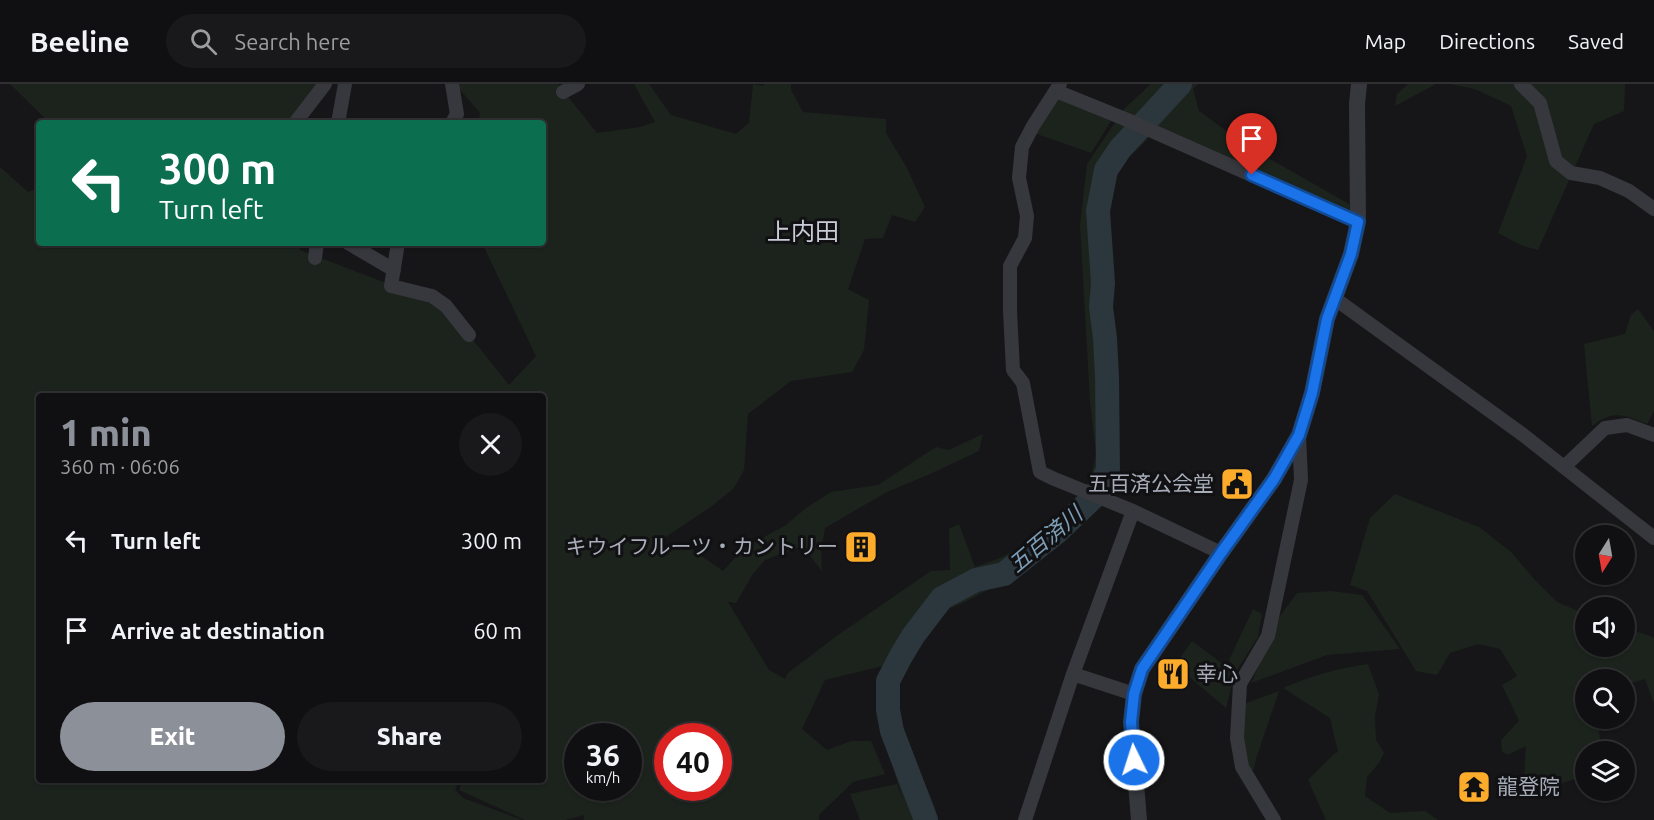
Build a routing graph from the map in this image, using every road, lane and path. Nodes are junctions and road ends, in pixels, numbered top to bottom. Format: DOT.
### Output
graph roads {
  1 [pos="324,84"];
  2 [pos="345,84"];
  3 [pos="452,84"];
  4 [pos="578,84"];
  5 [pos="1359,84"];
  6 [pos="1521,84"];
  7 [pos="1058,87"];
  8 [pos="563,92"];
  9 [pos="297,120"];
  10 [pos="339,120"];
  11 [pos="454,120"];
  12 [pos="1654,209"];
  13 [pos="1358,222"];
  14 [pos="317,246"];
  15 [pos="353,246"];
  16 [pos="398,246"];
  17 [pos="315,258"];
  18 [pos="394,270"];
  19 [pos="1334,298"];
  20 [pos="469,334"];
  21 [pos="1299,435"];
  22 [pos="1654,435"];
  23 [pos="1564,466"];
  24 [pos="1132,511"];
  25 [pos="1654,538"];
  26 [pos="1221,553"];
  27 [pos="1073,674"];
  28 [pos="1134,694"];
  29 [pos="1024,820"];
  30 [pos="1139,820"];
  31 [pos="1274,820"];
  1 -- 9 [label="street"];
  2 -- 10 [label="street"];
  3 -- 11 [label="street"];
  4 -- 8 [label="street"];
  5 -- 13 [label="street"];
  6 -- 12 [label="street"];
  7 -- 13 [label="street"];
  7 -- 24 [label="street"];
  13 -- 19 [label="street"];
  14 -- 17 [label="street"];
  15 -- 18 [label="street"];
  16 -- 18 [label="street"];
  18 -- 20 [label="street"];
  19 -- 21 [label="street"];
  19 -- 23 [label="street"];
  21 -- 26 [label="street"];
  21 -- 31 [label="street"];
  22 -- 23 [label="street"];
  23 -- 25 [label="street"];
  24 -- 26 [label="street"];
  24 -- 27 [label="street"];
  26 -- 28 [label="street"];
  27 -- 28 [label="street"];
  27 -- 29 [label="street"];
  28 -- 30 [label="street"];
}
